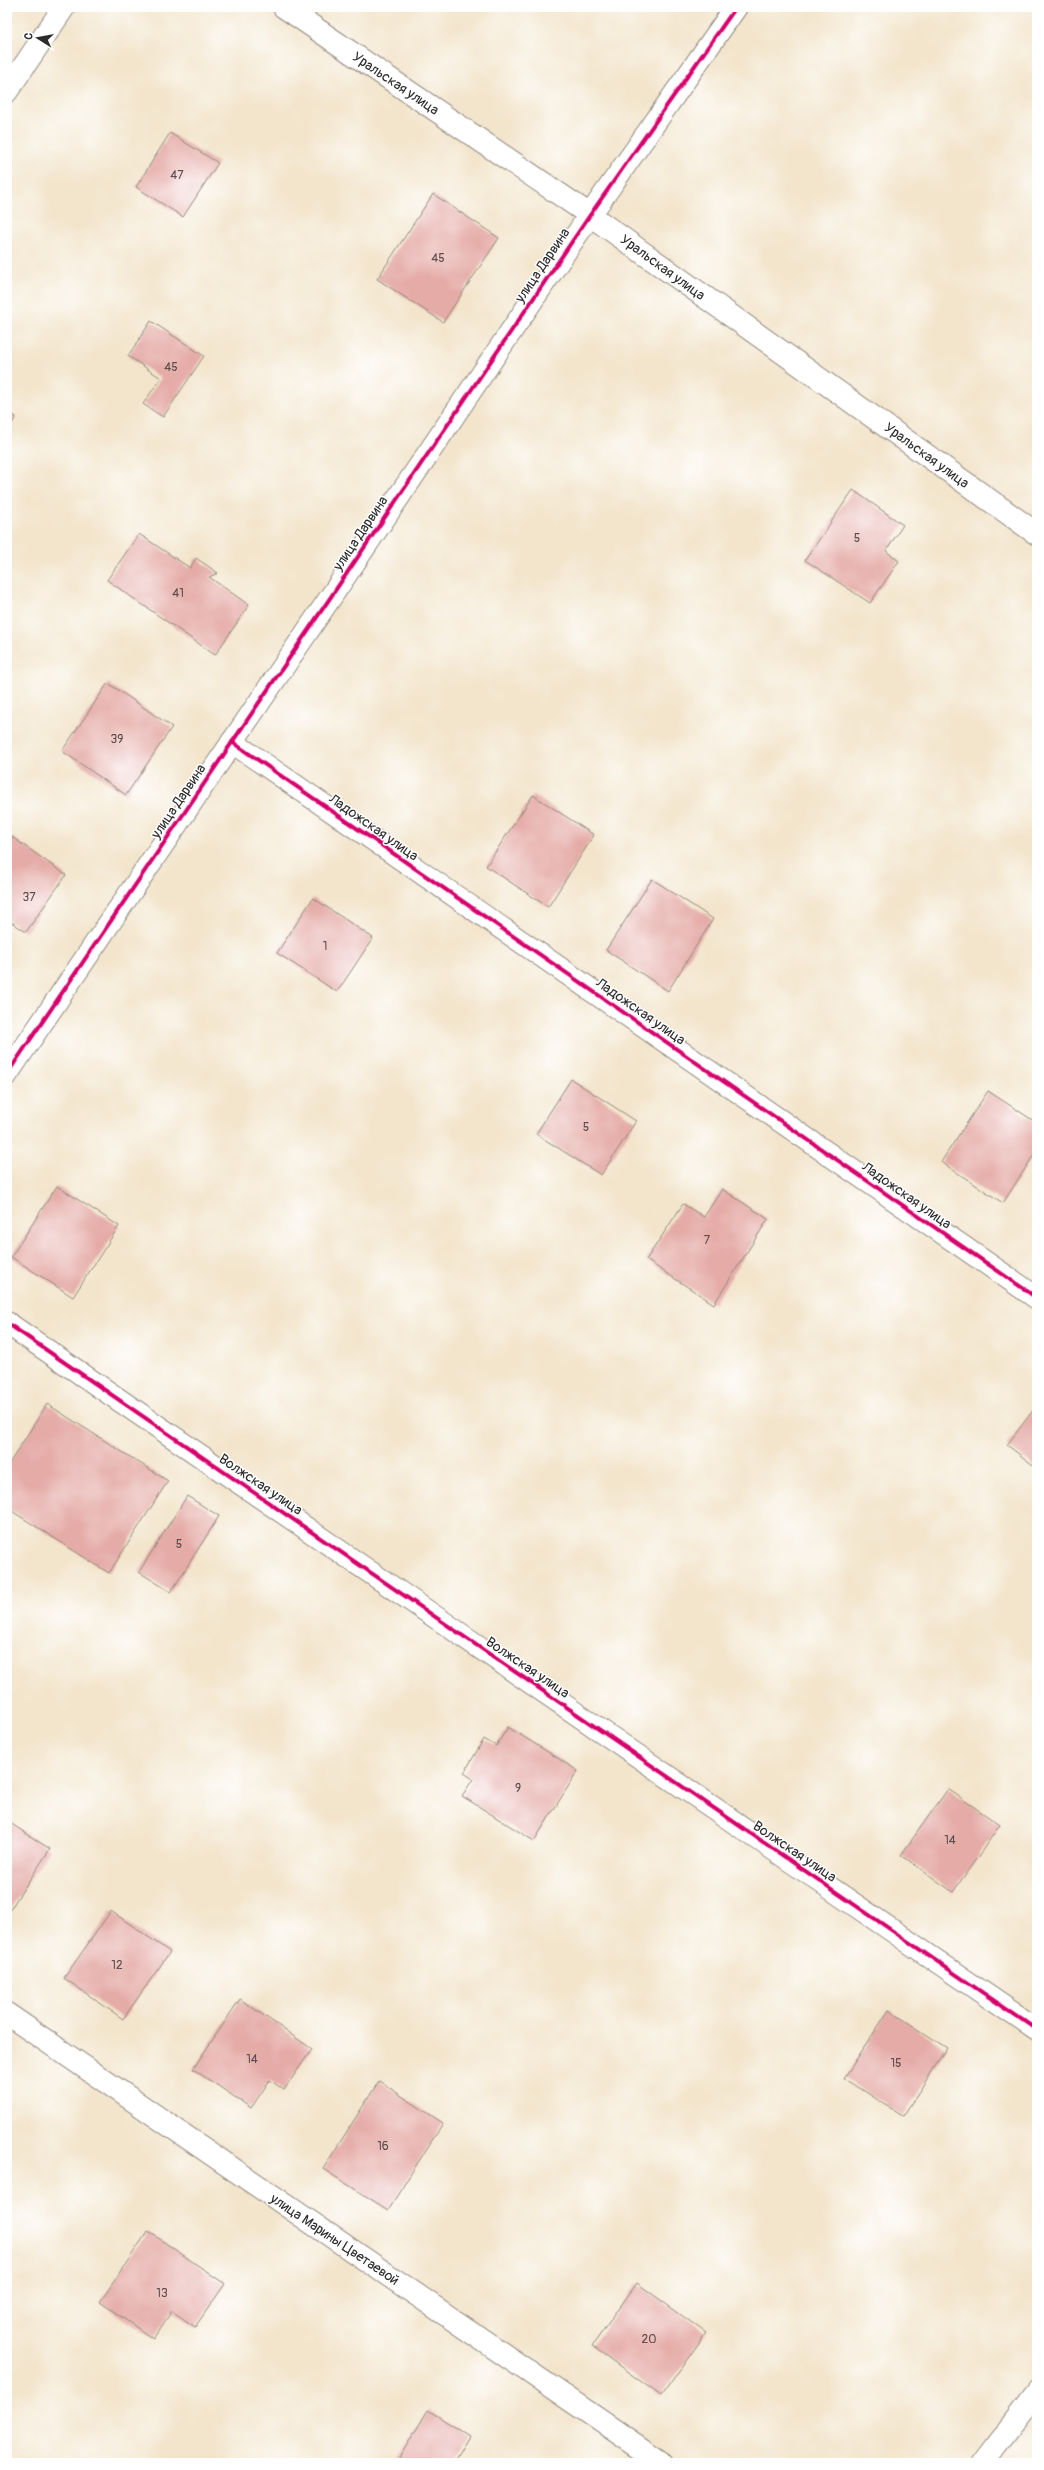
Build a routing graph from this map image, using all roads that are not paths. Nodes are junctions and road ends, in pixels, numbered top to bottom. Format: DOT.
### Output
graph roads {
  1 [pos="64,7"];
  2 [pos="284,7"];
  3 [pos="736,7"];
  4 [pos="7,91"];
  5 [pos="590,215"];
  6 [pos="1037,534"];
  7 [pos="232,742"];
  8 [pos="7,1074"];
  9 [pos="1037,1298"];
  10 [pos="7,1323"];
  11 [pos="7,2014"];
  12 [pos="1037,2030"];
  13 [pos="1037,2392"];
  14 [pos="662,2463"];
  15 [pos="983,2463"];
  1 -- 4 [label="street"];
  2 -- 5 [label="street, Уральская улица"];
  3 -- 5 [label="street, улица Дарвина"];
  5 -- 6 [label="street, Уральская улица"];
  5 -- 7 [label="street, улица Дарвина"];
  7 -- 8 [label="street, улица Дарвина"];
  7 -- 9 [label="street, Ладожская улица"];
  10 -- 12 [label="street, Волжская улица"];
  11 -- 14 [label="street, улица Марины Цветаевой"];
  13 -- 15 [label="street"];
}
